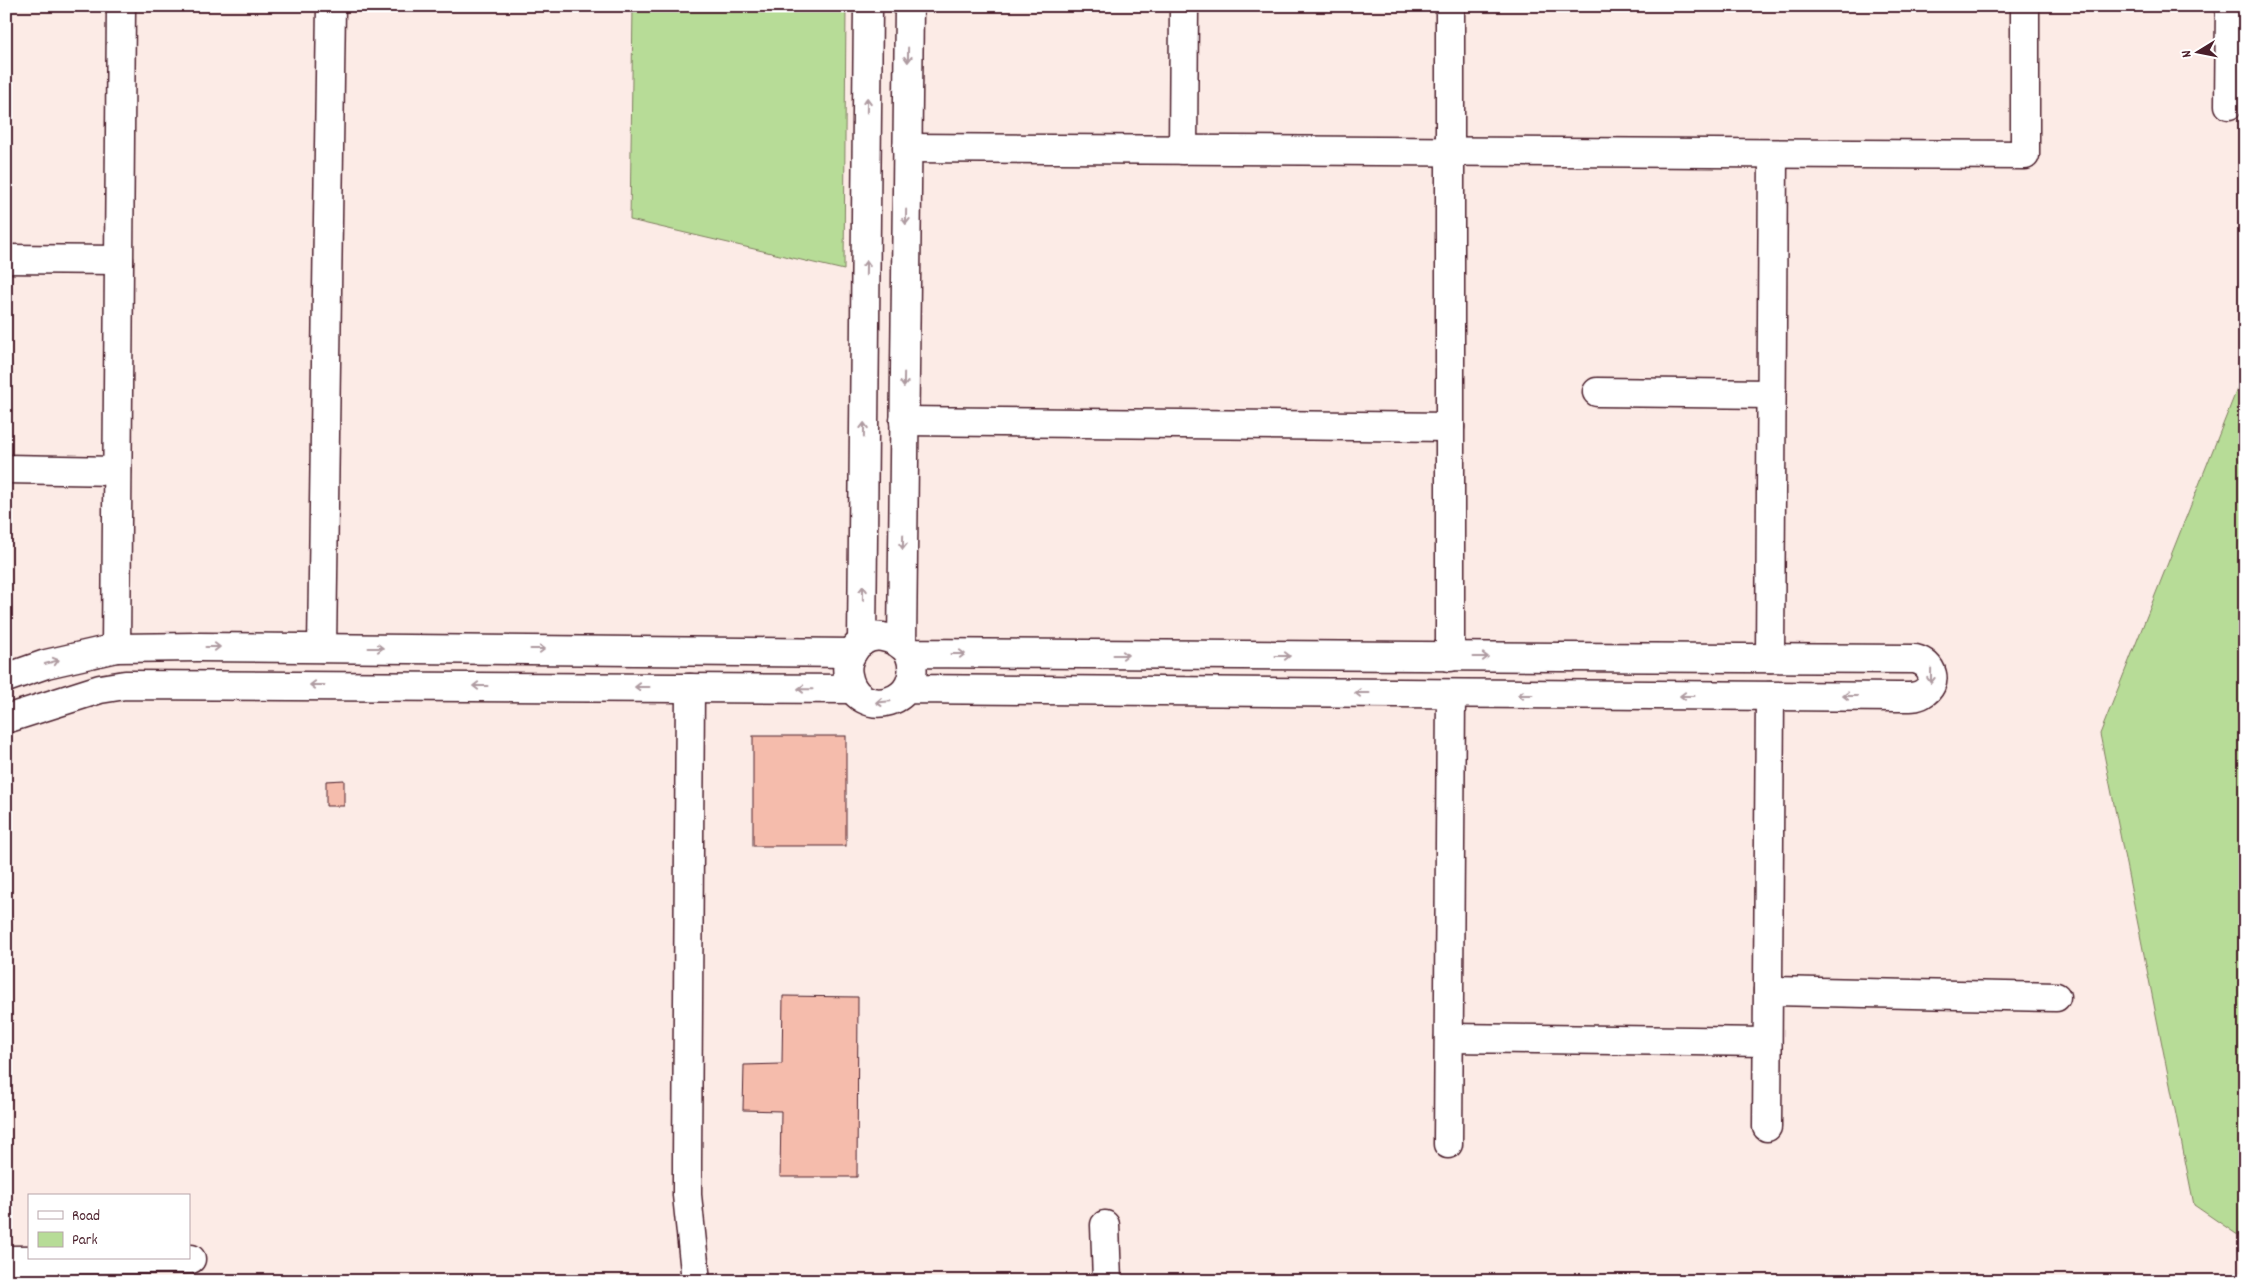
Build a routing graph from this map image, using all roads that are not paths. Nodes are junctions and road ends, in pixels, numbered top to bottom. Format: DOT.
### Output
graph roads {
  1 [pos="121,6"];
  2 [pos="330,6"];
  3 [pos="868,6"];
  4 [pos="909,6"];
  5 [pos="1184,6"];
  6 [pos="1450,6"];
  7 [pos="2025,6"];
  8 [pos="2230,6"];
  9 [pos="2229,105"];
  10 [pos="907,148"];
  11 [pos="1183,150"];
  12 [pos="1449,151"];
  13 [pos="1773,154"];
  14 [pos="6,259"];
  15 [pos="119,260"];
  16 [pos="1597,392"];
  17 [pos="1771,394"];
  18 [pos="904,421"];
  19 [pos="1450,427"];
  20 [pos="6,469"];
  21 [pos="117,470"];
  22 [pos="857,647"];
  23 [pos="116,648"];
  24 [pos="322,648"];
  25 [pos="906,649"];
  26 [pos="1450,657"];
  27 [pos="1770,658"];
  28 [pos="6,678"];
  29 [pos="690,688"];
  30 [pos="853,689"];
  31 [pos="907,689"];
  32 [pos="1451,694"];
  33 [pos="1770,696"];
  34 [pos="6,719"];
  35 [pos="1768,991"];
  36 [pos="2056,997"];
  37 [pos="1449,1038"];
  38 [pos="1767,1042"];
  39 [pos="1767,1127"];
  40 [pos="1448,1144"];
  41 [pos="1105,1225"];
  42 [pos="6,1260"];
  43 [pos="191,1260"];
  44 [pos="696,1281"];
  45 [pos="1107,1281"];
  1 -- 15 [label="street"];
  2 -- 24 [label="street"];
  22 -- 3 [label="street, one-way"];
  4 -- 10 [label="street, one-way"];
  5 -- 11 [label="street"];
  6 -- 12 [label="street"];
  7 -- 13 [label="street"];
  8 -- 9 [label="street"];
  10 -- 11 [label="street"];
  10 -- 18 [label="street, one-way"];
  11 -- 12 [label="street"];
  12 -- 13 [label="street"];
  12 -- 19 [label="street"];
  13 -- 17 [label="street"];
  14 -- 15 [label="street"];
  15 -- 21 [label="street"];
  16 -- 17 [label="street"];
  17 -- 27 [label="street"];
  18 -- 19 [label="street"];
  18 -- 25 [label="street, one-way"];
  19 -- 26 [label="street"];
  20 -- 21 [label="street"];
  21 -- 23 [label="street"];
  24 -- 22 [label="street, one-way"];
  22 -- 25 [label="street"];
  22 -- 30 [label="street"];
  23 -- 24 [label="street, one-way"];
  28 -- 23 [label="street, one-way"];
  25 -- 26 [label="street, one-way"];
  25 -- 31 [label="street"];
  26 -- 27 [label="street, one-way"];
  27 -- 33 [label="street, one-way"];
  30 -- 29 [label="street, one-way"];
  29 -- 34 [label="street, one-way"];
  29 -- 44 [label="street"];
  31 -- 30 [label="street, one-way"];
  32 -- 31 [label="street, one-way"];
  33 -- 32 [label="street, one-way"];
  32 -- 37 [label="street"];
  33 -- 35 [label="street"];
  35 -- 36 [label="street"];
  35 -- 38 [label="street"];
  37 -- 38 [label="street"];
  37 -- 40 [label="street"];
  38 -- 39 [label="street"];
  41 -- 45 [label="street"];
  42 -- 43 [label="street"];
}
